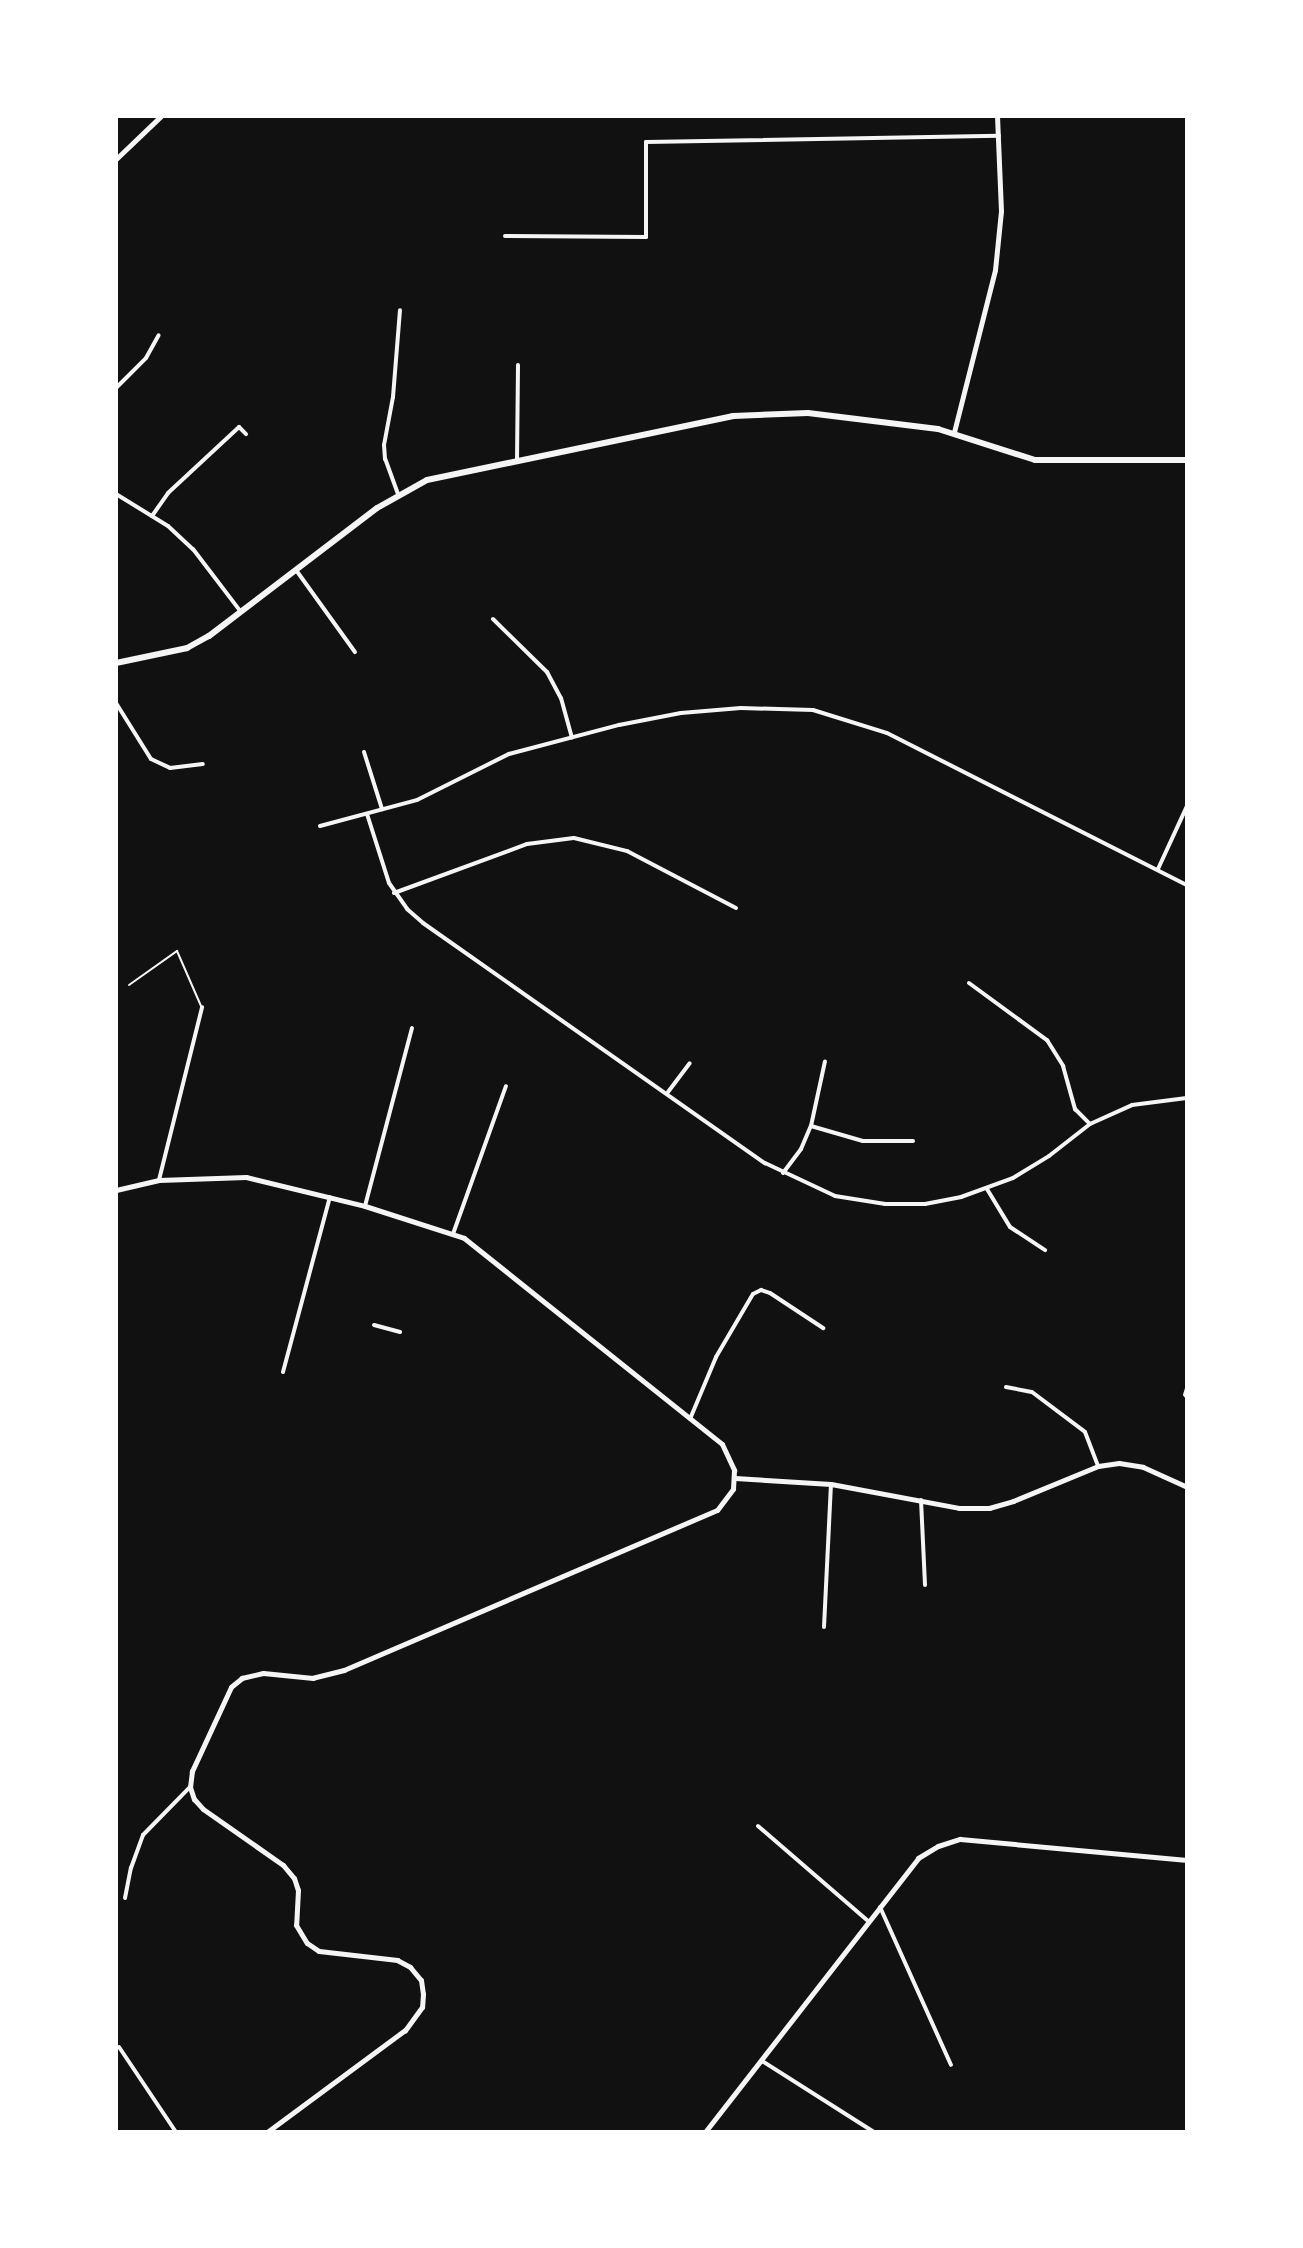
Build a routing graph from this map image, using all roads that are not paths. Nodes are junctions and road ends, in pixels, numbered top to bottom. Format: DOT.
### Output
graph roads {
  1 [pos="161,116"];
  2 [pos="997,116"];
  3 [pos="999,136"];
  4 [pos="116,159"];
  5 [pos="505,236"];
  6 [pos="400,310"];
  7 [pos="159,335"];
  8 [pos="518,365"];
  9 [pos="116,388"];
  10 [pos="954,432"];
  11 [pos="246,434"];
  12 [pos="1187,460"];
  13 [pos="517,461"];
  14 [pos="116,494"];
  15 [pos="398,494"];
  16 [pos="152,516"];
  17 [pos="296,570"];
  18 [pos="241,612"];
  19 [pos="493,619"];
  20 [pos="355,652"];
  21 [pos="116,663"];
  22 [pos="116,703"];
  23 [pos="572,738"];
  24 [pos="364,752"];
  25 [pos="203,764"];
  26 [pos="1187,806"];
  27 [pos="382,809"];
  28 [pos="367,814"];
  29 [pos="320,826"];
  30 [pos="1158,869"];
  31 [pos="1187,885"];
  32 [pos="394,893"];
  33 [pos="736,908"];
  34 [pos="969,983"];
  35 [pos="129,985"];
  36 [pos="202,1007"];
  37 [pos="412,1028"];
  38 [pos="825,1061"];
  39 [pos="690,1063"];
  40 [pos="506,1086"];
  41 [pos="668,1092"];
  42 [pos="1187,1098"];
  43 [pos="1090,1124"];
  44 [pos="811,1126"];
  45 [pos="913,1141"];
  46 [pos="783,1173"];
  47 [pos="159,1180"];
  48 [pos="987,1189"];
  49 [pos="116,1190"];
  50 [pos="330,1197"];
  51 [pos="365,1206"];
  52 [pos="453,1234"];
  53 [pos="1045,1250"];
  54 [pos="374,1325"];
  55 [pos="823,1328"];
  56 [pos="400,1332"];
  57 [pos="283,1372"];
  58 [pos="1187,1385"];
  59 [pos="1006,1387"];
  60 [pos="1187,1399"];
  61 [pos="689,1421"];
  62 [pos="1098,1466"];
  63 [pos="735,1478"];
  64 [pos="831,1484"];
  65 [pos="1187,1487"];
  66 [pos="921,1500"];
  67 [pos="925,1585"];
  68 [pos="824,1627"];
  69 [pos="190,1787"];
  70 [pos="758,1826"];
  71 [pos="1187,1860"];
  72 [pos="125,1898"];
  73 [pos="880,1907"];
  74 [pos="868,1922"];
  75 [pos="119,2047"];
  76 [pos="762,2061"];
  77 [pos="951,2065"];
  78 [pos="176,2132"];
  79 [pos="267,2132"];
  80 [pos="705,2132"];
  81 [pos="874,2132"];
  1 -- 4 [label="street"];
  2 -- 3 [label="street"];
  3 -- 5 [label="street"];
  3 -- 10 [label="street"];
  6 -- 15 [label="street"];
  7 -- 9 [label="street"];
  8 -- 13 [label="street"];
  10 -- 12 [label="main road"];
  10 -- 13 [label="main road"];
  11 -- 16 [label="street"];
  13 -- 15 [label="main road"];
  14 -- 16 [label="street"];
  15 -- 17 [label="main road"];
  16 -- 18 [label="street"];
  17 -- 18 [label="main road"];
  17 -- 20 [label="street"];
  18 -- 21 [label="main road"];
  19 -- 23 [label="street"];
  22 -- 25 [label="street"];
  23 -- 27 [label="street"];
  23 -- 30 [label="street"];
  24 -- 27 [label="street"];
  26 -- 30 [label="street"];
  27 -- 28 [label="street"];
  28 -- 29 [label="street"];
  28 -- 32 [label="street"];
  30 -- 31 [label="street"];
  32 -- 33 [label="street"];
  32 -- 41 [label="street"];
  34 -- 43 [label="street"];
  35 -- 36 [label="lane"];
  36 -- 47 [label="street"];
  37 -- 51 [label="street"];
  38 -- 44 [label="street"];
  39 -- 41 [label="street"];
  40 -- 52 [label="street"];
  41 -- 46 [label="street"];
  42 -- 43 [label="street"];
  43 -- 48 [label="street"];
  44 -- 45 [label="street"];
  44 -- 46 [label="street"];
  46 -- 48 [label="street"];
  47 -- 49 [label="street"];
  47 -- 50 [label="street"];
  48 -- 53 [label="street"];
  50 -- 51 [label="street"];
  50 -- 57 [label="street"];
  51 -- 52 [label="street"];
  52 -- 61 [label="street"];
  54 -- 56 [label="street"];
  55 -- 61 [label="street"];
  58 -- 60 [label="lane"];
  59 -- 62 [label="street"];
  61 -- 63 [label="street"];
  62 -- 65 [label="street"];
  62 -- 66 [label="street"];
  63 -- 64 [label="street"];
  63 -- 69 [label="street"];
  64 -- 66 [label="street"];
  64 -- 68 [label="street"];
  66 -- 67 [label="street"];
  69 -- 72 [label="street"];
  69 -- 79 [label="street"];
  70 -- 74 [label="street"];
  71 -- 73 [label="street"];
  73 -- 74 [label="street"];
  73 -- 77 [label="street"];
  74 -- 76 [label="street"];
  75 -- 78 [label="street"];
  76 -- 80 [label="street"];
  76 -- 81 [label="street"];
}
